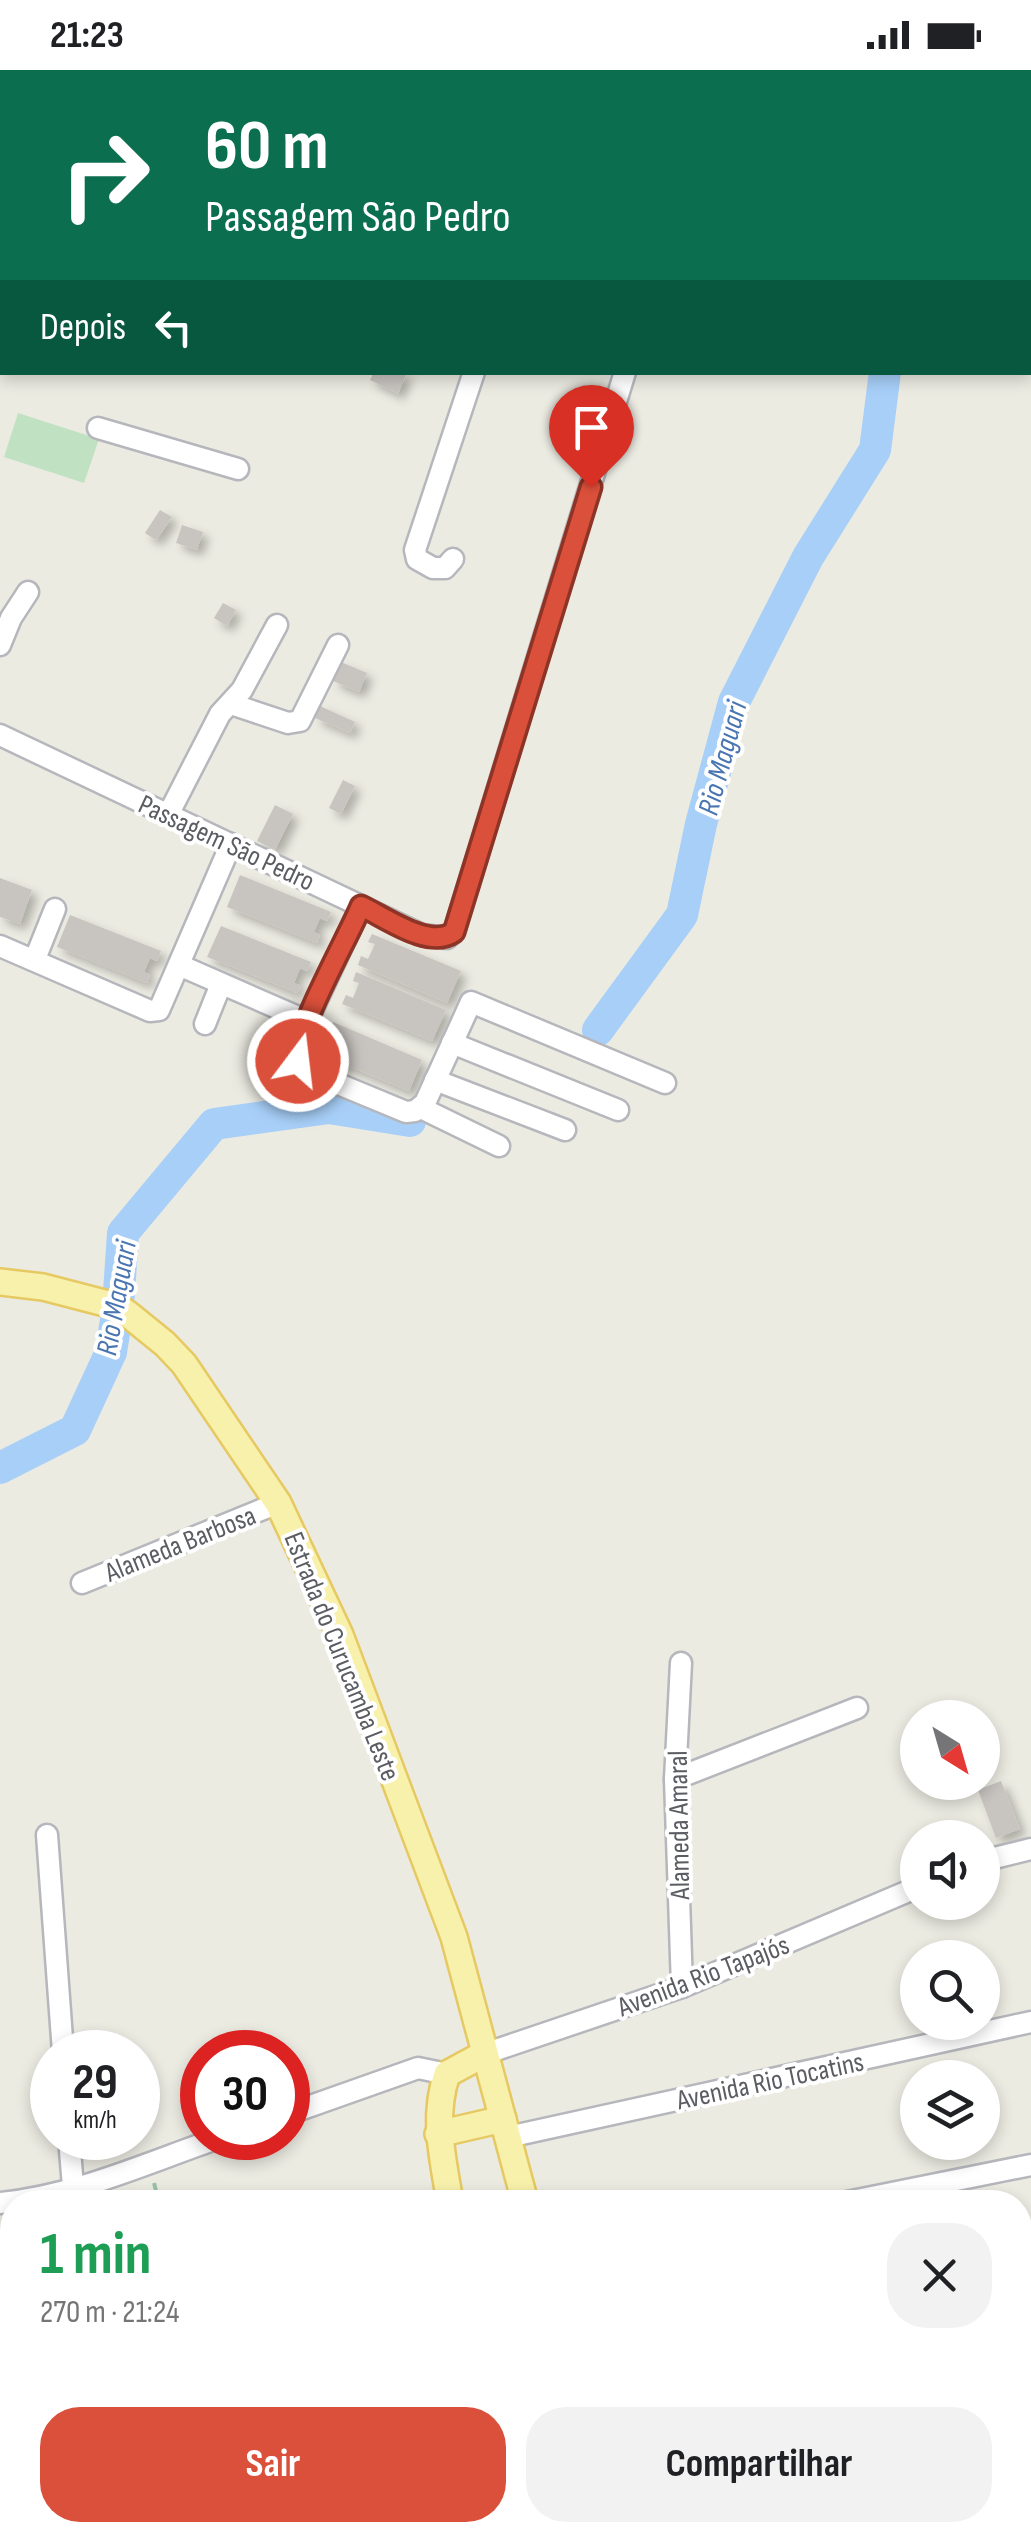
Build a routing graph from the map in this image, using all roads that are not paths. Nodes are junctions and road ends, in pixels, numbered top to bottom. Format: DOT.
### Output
graph roads {
  1 [pos="473,375"];
  2 [pos="624,375"];
  3 [pos="98,428"];
  4 [pos="238,470"];
  5 [pos="453,559"];
  6 [pos="28,592"];
  7 [pos="277,626"];
  8 [pos="0,645"];
  9 [pos="338,645"];
  10 [pos="231,704"];
  11 [pos="0,735"];
  12 [pos="168,815"];
  13 [pos="231,844"];
  14 [pos="361,906"];
  15 [pos="55,909"];
  16 [pos="0,946"];
  17 [pos="35,959"];
  18 [pos="179,965"];
  19 [pos="220,984"];
  20 [pos="308,1021"];
  21 [pos="204,1024"];
  22 [pos="452,1043"];
  23 [pos="436,1080"];
  24 [pos="665,1083"];
  25 [pos="421,1108"];
  26 [pos="618,1110"];
  27 [pos="564,1130"];
  28 [pos="499,1146"];
  29 [pos="0,1282"];
  30 [pos="278,1503"];
  31 [pos="82,1584"];
  32 [pos="681,1663"];
  33 [pos="856,1708"];
  34 [pos="675,1779"];
  35 [pos="47,1835"];
  36 [pos="1031,1850"];
  37 [pos="1000,1857"];
  38 [pos="900,1895"];
  39 [pos="682,1986"];
  40 [pos="1031,2022"];
  41 [pos="61,2030"];
  42 [pos="484,2054"];
  43 [pos="448,2074"];
  44 [pos="310,2106"];
  45 [pos="506,2128"];
  46 [pos="438,2134"];
  47 [pos="180,2152"];
  48 [pos="70,2160"];
  49 [pos="1031,2165"];
  50 [pos="72,2188"];
  51 [pos="65,2190"];
  52 [pos="448,2190"];
  53 [pos="521,2190"];
  54 [pos="906,2190"];
  1 -- 5 [label="street"];
  2 -- 14 [label="street, Passagem São Pedro"];
  3 -- 4 [label="street"];
  6 -- 8 [label="street"];
  7 -- 10 [label="street"];
  9 -- 10 [label="street"];
  10 -- 12 [label="street"];
  11 -- 12 [label="street, Passagem São Pedro"];
  12 -- 13 [label="street, Passagem São Pedro"];
  13 -- 14 [label="street, Passagem São Pedro"];
  13 -- 18 [label="street"];
  14 -- 20 [label="street"];
  15 -- 17 [label="street"];
  16 -- 17 [label="street"];
  17 -- 18 [label="street"];
  18 -- 19 [label="street"];
  19 -- 20 [label="street"];
  19 -- 21 [label="street"];
  20 -- 25 [label="street"];
  22 -- 23 [label="street"];
  22 -- 24 [label="street"];
  22 -- 26 [label="street"];
  23 -- 25 [label="street"];
  23 -- 27 [label="street"];
  25 -- 28 [label="street"];
  29 -- 30 [label="main road, Estrada do Curucamba Leste"];
  30 -- 31 [label="street, Alameda Barbosa"];
  30 -- 42 [label="main road, Estrada do Curucamba Leste"];
  32 -- 34 [label="street, Alameda Amaral"];
  33 -- 34 [label="street"];
  34 -- 39 [label="street, Alameda Amaral"];
  35 -- 41 [label="street"];
  36 -- 37 [label="street"];
  38 -- 39 [label="street, Avenida Rio Tapajós"];
  39 -- 42 [label="street, Avenida Rio Tapajós"];
  40 -- 45 [label="street, Avenida Rio Tocatins"];
  42 -- 43 [label="main road"];
  42 -- 45 [label="main road, Estrada do Curucamba Leste"];
  43 -- 44 [label="street"];
  43 -- 46 [label="main road"];
  45 -- 46 [label="main road"];
  45 -- 53 [label="main road, Estrada do Curucamba Leste"];
  46 -- 52 [label="main road"];
  47 -- 50 [label="street"];
  48 -- 50 [label="street"];
  49 -- 54 [label="street"];
  50 -- 51 [label="street"];
}
